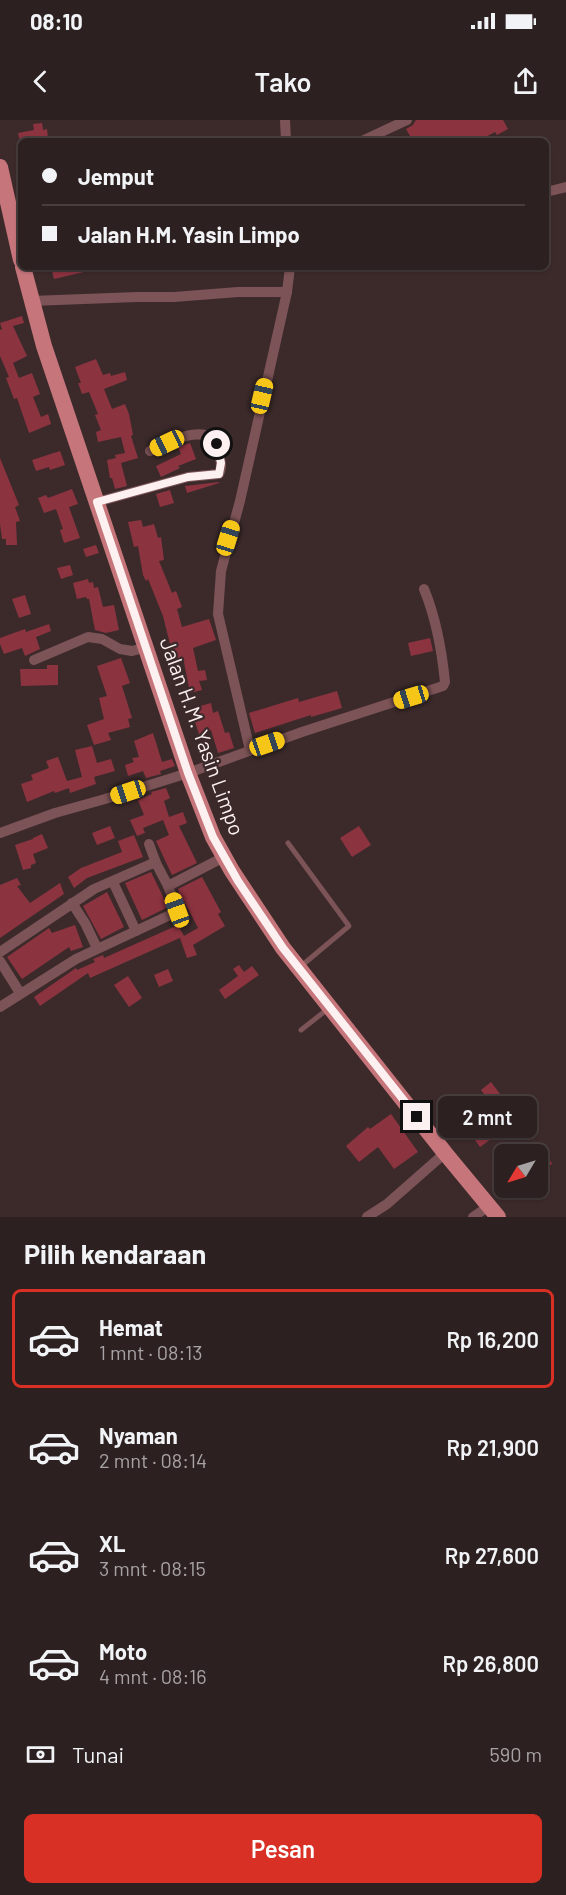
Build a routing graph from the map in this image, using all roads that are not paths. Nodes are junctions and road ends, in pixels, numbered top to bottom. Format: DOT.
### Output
graph roads {
  1 [pos="285,120"];
  2 [pos="407,120"];
  3 [pos="286,138"];
  4 [pos="368,138"];
  5 [pos="0,167"];
  6 [pos="566,187"];
  7 [pos="549,191"];
  8 [pos="18,247"];
  9 [pos="24,270"];
  10 [pos="291,270"];
  11 [pos="287,292"];
  12 [pos="31,301"];
  13 [pos="150,451"];
  14 [pos="97,502"];
  15 [pos="424,589"];
  16 [pos="147,647"];
  17 [pos="34,660"];
  18 [pos="250,750"];
  19 [pos="188,773"];
  20 [pos="0,833"];
  21 [pos="288,843"];
  22 [pos="149,844"];
  23 [pos="224,857"];
  24 [pos="156,863"];
  25 [pos="113,882"];
  26 [pos="168,886"];
  27 [pos="72,903"];
  28 [pos="136,931"];
  29 [pos="98,948"];
  30 [pos="0,952"];
  31 [pos="0,961"];
  32 [pos="299,968"];
  33 [pos="20,993"];
  34 [pos="0,1007"];
  35 [pos="331,1007"];
  36 [pos="301,1030"];
  37 [pos="445,1153"];
  38 [pos="494,1211"];
  39 [pos="367,1217"];
  40 [pos="473,1217"];
  1 -- 3 [label="street"];
  2 -- 4 [label="street"];
  5 -- 8 [label="main road"];
  6 -- 7 [label="street"];
  9 -- 12 [label="main road, Jalan H.M. Yasin Limpo"];
  10 -- 11 [label="street"];
  11 -- 12 [label="street"];
  11 -- 18 [label="street"];
  12 -- 14 [label="main road, Jalan H.M. Yasin Limpo"];
  13 -- 14 [label="street"];
  14 -- 16 [label="main road, Jalan H.M. Yasin Limpo"];
  15 -- 18 [label="street"];
  16 -- 17 [label="street"];
  16 -- 19 [label="main road, Jalan H.M. Yasin Limpo"];
  18 -- 19 [label="street"];
  19 -- 20 [label="street"];
  19 -- 23 [label="main road, Jalan H.M. Yasin Limpo"];
  21 -- 32 [label="lane"];
  22 -- 24 [label="street"];
  23 -- 26 [label="street"];
  23 -- 32 [label="main road, Jalan H.M. Yasin Limpo"];
  24 -- 25 [label="street"];
  24 -- 26 [label="street"];
  25 -- 27 [label="street"];
  25 -- 28 [label="street"];
  26 -- 28 [label="street"];
  27 -- 29 [label="street"];
  27 -- 30 [label="street"];
  28 -- 29 [label="street"];
  29 -- 33 [label="street"];
  31 -- 33 [label="street"];
  32 -- 35 [label="main road, Jalan H.M. Yasin Limpo"];
  33 -- 34 [label="street"];
  35 -- 36 [label="lane"];
  35 -- 37 [label="main road, Jalan H.M. Yasin Limpo"];
  37 -- 38 [label="main road, Jalan H.M. Yasin Limpo"];
  37 -- 39 [label="street"];
  38 -- 40 [label="street"];
}
